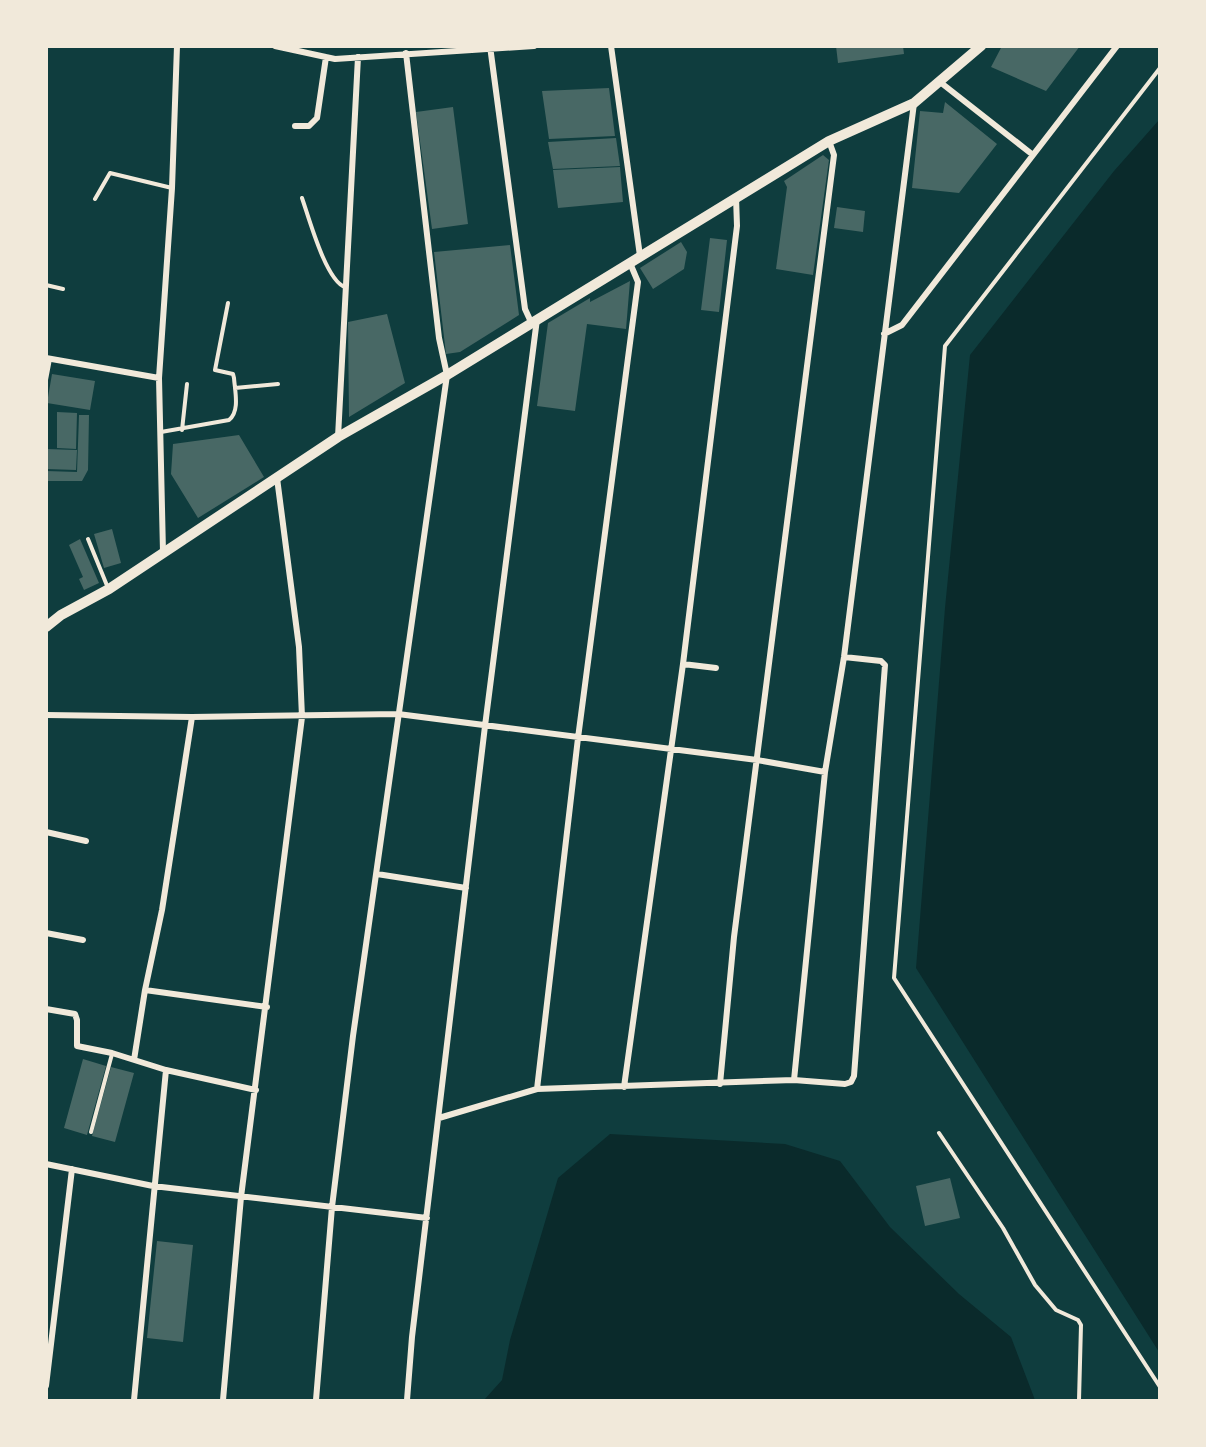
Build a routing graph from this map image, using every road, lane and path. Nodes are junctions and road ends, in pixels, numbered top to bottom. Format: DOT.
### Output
graph roads {
  1 [pos="177,46"];
  2 [pos="275,46"];
  3 [pos="534,46"];
  4 [pos="611,46"];
  5 [pos="1117,46"];
  6 [pos="980,47"];
  7 [pos="490,48"];
  8 [pos="308,50"];
  9 [pos="406,53"];
  10 [pos="326,57"];
  11 [pos="358,57"];
  12 [pos="1160,68"];
  13 [pos="940,82"];
  14 [pos="914,103"];
  15 [pos="295,126"];
  16 [pos="829,141"];
  17 [pos="1033,155"];
  18 [pos="172,188"];
  19 [pos="736,197"];
  20 [pos="302,198"];
  21 [pos="95,199"];
  22 [pos="640,256"];
  23 [pos="630,262"];
  24 [pos="46,285"];
  25 [pos="346,288"];
  26 [pos="63,289"];
  27 [pos="228,303"];
  28 [pos="534,320"];
  29 [pos="884,334"];
  30 [pos="48,358"];
  31 [pos="447,375"];
  32 [pos="159,378"];
  33 [pos="46,380"];
  34 [pos="187,384"];
  35 [pos="278,384"];
  36 [pos="235,388"];
  37 [pos="182,430"];
  38 [pos="161,432"];
  39 [pos="338,436"];
  40 [pos="277,478"];
  41 [pos="88,539"];
  42 [pos="163,554"];
  43 [pos="109,589"];
  44 [pos="46,627"];
  45 [pos="844,657"];
  46 [pos="683,664"];
  47 [pos="716,668"];
  48 [pos="398,714"];
  49 [pos="46,715"];
  50 [pos="192,717"];
  51 [pos="302,717"];
  52 [pos="485,726"];
  53 [pos="578,738"];
  54 [pos="671,751"];
  55 [pos="757,760"];
  56 [pos="825,772"];
  57 [pos="46,832"];
  58 [pos="86,841"];
  59 [pos="377,874"];
  60 [pos="466,888"];
  61 [pos="46,933"];
  62 [pos="83,940"];
  63 [pos="145,990"];
  64 [pos="267,1006"];
  65 [pos="46,1009"];
  66 [pos="112,1053"];
  67 [pos="134,1060"];
  68 [pos="166,1070"];
  69 [pos="794,1080"];
  70 [pos="720,1084"];
  71 [pos="624,1087"];
  72 [pos="537,1089"];
  73 [pos="256,1090"];
  74 [pos="439,1118"];
  75 [pos="91,1132"];
  76 [pos="939,1133"];
  77 [pos="46,1164"];
  78 [pos="72,1169"];
  79 [pos="153,1186"];
  80 [pos="241,1197"];
  81 [pos="332,1207"];
  82 [pos="427,1218"];
  83 [pos="46,1386"];
  84 [pos="1160,1387"];
  85 [pos="134,1401"];
  86 [pos="223,1401"];
  87 [pos="316,1401"];
  88 [pos="407,1401"];
  89 [pos="1079,1401"];
  1 -- 18 [label="street"];
  2 -- 8 [label="street"];
  3 -- 7 [label="street"];
  4 -- 22 [label="street"];
  5 -- 17 [label="street"];
  6 -- 13 [label="street"];
  7 -- 9 [label="street"];
  7 -- 28 [label="street"];
  8 -- 10 [label="street"];
  9 -- 11 [label="street"];
  9 -- 31 [label="street"];
  10 -- 11 [label="street"];
  10 -- 15 [label="street"];
  11 -- 25 [label="street"];
  12 -- 84 [label="lane"];
  13 -- 14 [label="street"];
  13 -- 17 [label="street"];
  14 -- 16 [label="street"];
  14 -- 29 [label="street"];
  16 -- 19 [label="street"];
  16 -- 55 [label="street"];
  17 -- 29 [label="street"];
  18 -- 21 [label="lane"];
  18 -- 32 [label="street"];
  19 -- 22 [label="street"];
  19 -- 46 [label="street"];
  20 -- 25 [label="lane"];
  22 -- 23 [label="street"];
  23 -- 28 [label="street"];
  23 -- 53 [label="street"];
  24 -- 26 [label="lane"];
  25 -- 39 [label="street"];
  27 -- 36 [label="lane"];
  28 -- 31 [label="street"];
  28 -- 52 [label="street"];
  29 -- 45 [label="street"];
  30 -- 32 [label="street"];
  30 -- 33 [label="lane"];
  31 -- 39 [label="street"];
  31 -- 48 [label="street"];
  32 -- 38 [label="street"];
  34 -- 37 [label="lane"];
  35 -- 36 [label="lane"];
  36 -- 37 [label="lane"];
  37 -- 38 [label="lane"];
  38 -- 42 [label="street"];
  39 -- 40 [label="street"];
  40 -- 42 [label="street"];
  40 -- 51 [label="street"];
  41 -- 43 [label="lane"];
  42 -- 43 [label="street"];
  43 -- 44 [label="street"];
  45 -- 56 [label="street"];
  45 -- 69 [label="street"];
  46 -- 47 [label="street"];
  46 -- 54 [label="street"];
  48 -- 51 [label="street"];
  48 -- 52 [label="street"];
  48 -- 59 [label="street"];
  49 -- 50 [label="street"];
  50 -- 51 [label="street"];
  50 -- 63 [label="street"];
  51 -- 64 [label="street"];
  52 -- 53 [label="street"];
  52 -- 60 [label="street"];
  53 -- 54 [label="street"];
  53 -- 72 [label="street"];
  54 -- 55 [label="street"];
  54 -- 71 [label="street"];
  55 -- 56 [label="street"];
  55 -- 70 [label="street"];
  56 -- 69 [label="street"];
  57 -- 58 [label="street"];
  59 -- 60 [label="street"];
  59 -- 81 [label="street"];
  60 -- 74 [label="street"];
  61 -- 62 [label="street"];
  63 -- 64 [label="street"];
  63 -- 67 [label="street"];
  64 -- 73 [label="street"];
  65 -- 66 [label="street"];
  66 -- 67 [label="street"];
  66 -- 75 [label="lane"];
  67 -- 68 [label="street"];
  68 -- 73 [label="street"];
  68 -- 79 [label="street"];
  69 -- 70 [label="street"];
  70 -- 71 [label="street"];
  71 -- 72 [label="street"];
  72 -- 74 [label="street"];
  73 -- 80 [label="street"];
  74 -- 82 [label="street"];
  76 -- 89 [label="lane"];
  77 -- 78 [label="street"];
  78 -- 79 [label="street"];
  78 -- 83 [label="street"];
  79 -- 80 [label="street"];
  79 -- 85 [label="street"];
  80 -- 81 [label="street"];
  80 -- 86 [label="street"];
  81 -- 82 [label="street"];
  81 -- 87 [label="street"];
  82 -- 88 [label="street"];
}
